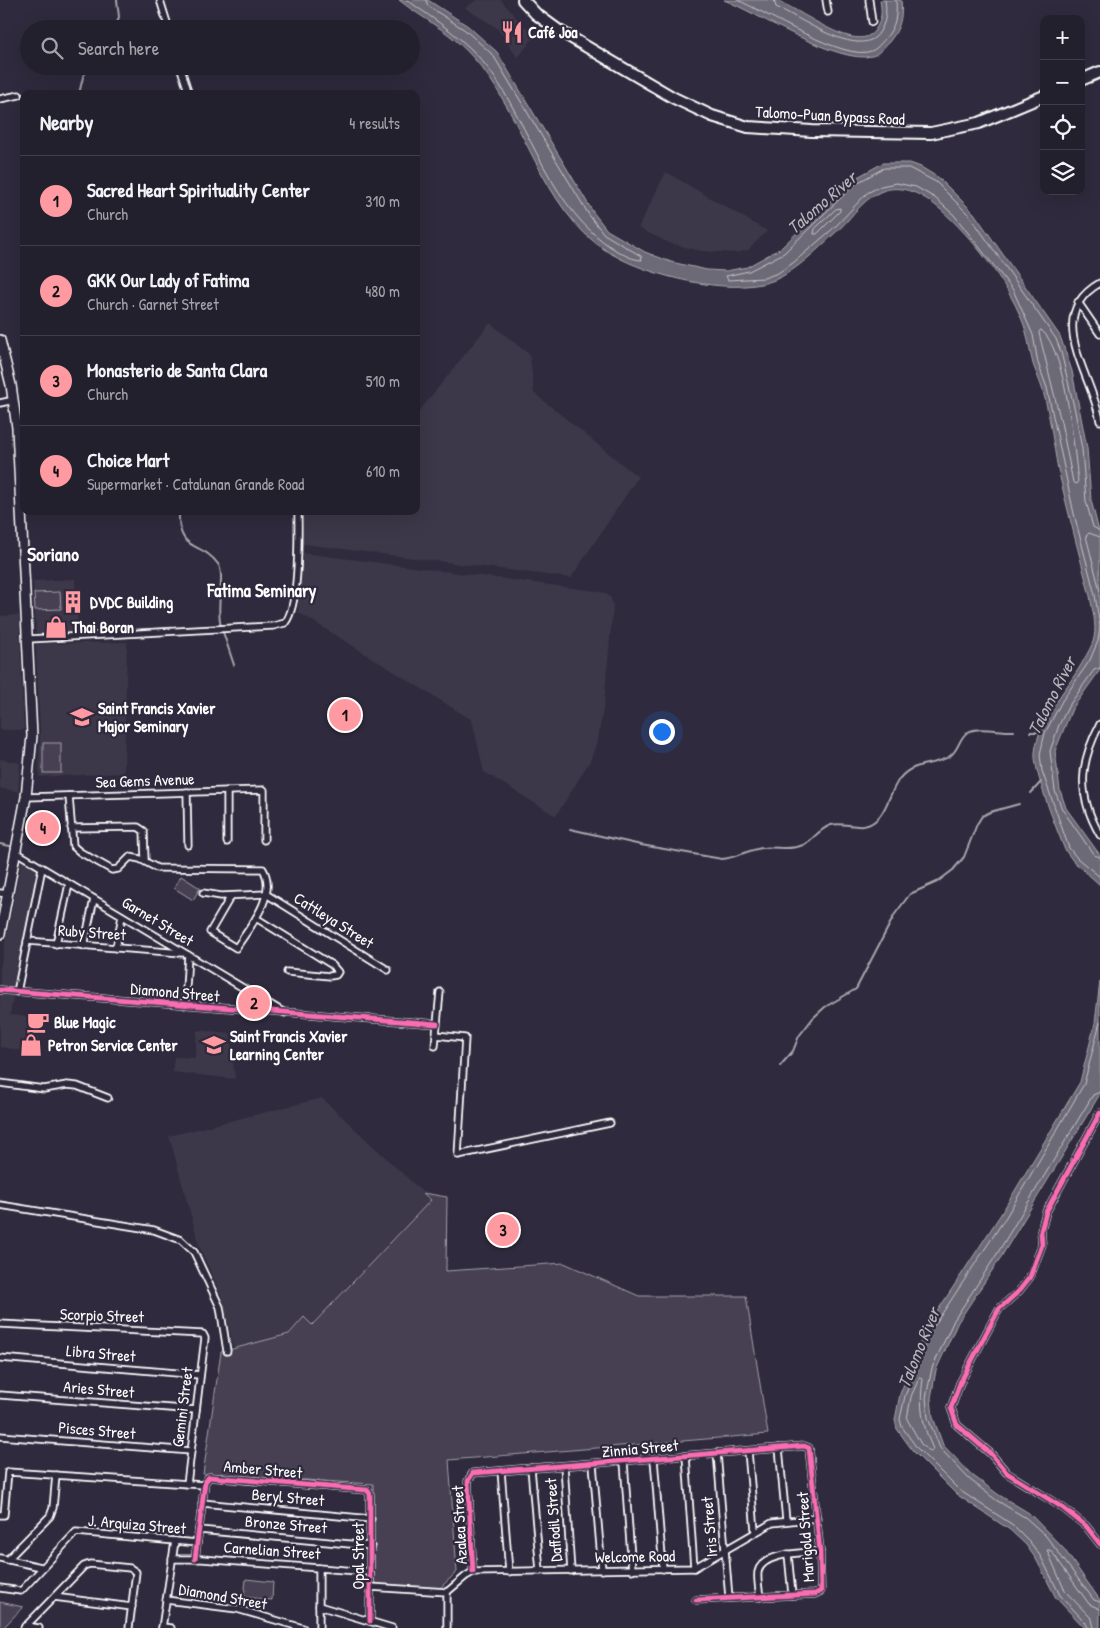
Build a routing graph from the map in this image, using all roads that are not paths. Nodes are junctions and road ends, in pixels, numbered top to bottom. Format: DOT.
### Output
graph roads {
  1 [pos="160,0"];
  2 [pos="522,0"];
  3 [pos="826,0"];
  4 [pos="869,0"];
  5 [pos="828,12"];
  6 [pos="166,20"];
  7 [pos="872,22"];
  8 [pos="1100,72"];
  9 [pos="183,75"];
  10 [pos="1085,78"];
  11 [pos="188,90"];
  12 [pos="19,96"];
  13 [pos="1040,98"];
  14 [pos="0,99"];
  15 [pos="1100,284"];
  16 [pos="1078,302"];
  17 [pos="1100,334"];
  18 [pos="0,340"];
  19 [pos="1100,393"];
  20 [pos="1094,396"];
  21 [pos="14,400"];
  22 [pos="0,403"];
  23 [pos="1100,422"];
  24 [pos="20,496"];
  25 [pos="21,515"];
  26 [pos="298,515"];
  27 [pos="29,639"];
  28 [pos="1100,724"];
  29 [pos="227,791"];
  30 [pos="187,792"];
  31 [pos="69,796"];
  32 [pos="26,797"];
  33 [pos="70,828"];
  34 [pos="1100,834"];
  35 [pos="264,840"];
  36 [pos="227,842"];
  37 [pos="188,845"];
  38 [pos="16,852"];
  39 [pos="145,861"];
  40 [pos="42,868"];
  41 [pos="69,884"];
  42 [pos="4,893"];
  43 [pos="202,893"];
  44 [pos="266,894"];
  45 [pos="231,896"];
  46 [pos="94,899"];
  47 [pos="122,916"];
  48 [pos="256,918"];
  49 [pos="0,934"];
  50 [pos="27,941"];
  51 [pos="56,944"];
  52 [pos="84,946"];
  53 [pos="116,948"];
  54 [pos="186,954"];
  55 [pos="388,970"];
  56 [pos="287,972"];
  57 [pos="0,990"];
  58 [pos="18,992"];
  59 [pos="440,992"];
  60 [pos="185,1005"];
  61 [pos="286,1013"];
  62 [pos="437,1024"];
  63 [pos="436,1035"];
  64 [pos="435,1046"];
  65 [pos="0,1083"];
  66 [pos="108,1098"];
  67 [pos="1100,1113"];
  68 [pos="610,1123"];
  69 [pos="0,1205"];
  70 [pos="0,1324"];
  71 [pos="203,1334"];
  72 [pos="227,1350"];
  73 [pos="0,1358"];
  74 [pos="200,1375"];
  75 [pos="0,1395"];
  76 [pos="196,1410"];
  77 [pos="0,1436"];
  78 [pos="779,1448"];
  79 [pos="191,1451"];
  80 [pos="748,1451"];
  81 [pos="811,1451"];
  82 [pos="717,1454"];
  83 [pos="686,1456"];
  84 [pos="654,1459"];
  85 [pos="624,1462"];
  86 [pos="593,1464"];
  87 [pos="564,1466"];
  88 [pos="531,1468"];
  89 [pos="501,1471"];
  90 [pos="56,1475"];
  91 [pos="469,1476"];
  92 [pos="187,1484"];
  93 [pos="204,1485"];
  94 [pos="369,1491"];
  95 [pos="202,1503"];
  96 [pos="0,1515"];
  97 [pos="817,1518"];
  98 [pos="371,1519"];
  99 [pos="786,1520"];
  100 [pos="199,1530"];
  101 [pos="755,1531"];
  102 [pos="174,1541"];
  103 [pos="197,1543"];
  104 [pos="1100,1544"];
  105 [pos="370,1546"];
  106 [pos="724,1551"];
  107 [pos="820,1552"];
  108 [pos="788,1554"];
  109 [pos="0,1558"];
  110 [pos="172,1559"];
  111 [pos="195,1559"];
  112 [pos="7,1560"];
  113 [pos="41,1567"];
  114 [pos="319,1568"];
  115 [pos="694,1568"];
  116 [pos="663,1569"];
  117 [pos="602,1570"];
  118 [pos="632,1570"];
  119 [pos="540,1571"];
  120 [pos="570,1571"];
  121 [pos="370,1572"];
  122 [pos="473,1572"];
  123 [pos="509,1572"];
  124 [pos="370,1587"];
  125 [pos="0,1588"];
  126 [pos="447,1592"];
  127 [pos="792,1595"];
  128 [pos="54,1596"];
  129 [pos="760,1597"];
  130 [pos="729,1598"];
  131 [pos="166,1600"];
  132 [pos="696,1600"];
  133 [pos="319,1606"];
  134 [pos="132,1607"];
  135 [pos="370,1621"];
  136 [pos="25,1627"];
  137 [pos="39,1628"];
  138 [pos="129,1628"];
  139 [pos="162,1628"];
  140 [pos="171,1628"];
  141 [pos="301,1628"];
  142 [pos="320,1628"];
  143 [pos="392,1628"];
  144 [pos="447,1628"];
  1 -- 6 [label="street"];
  2 -- 13 [label="highway, Talomo-Puan Bypass Road"];
  3 -- 5 [label="street"];
  4 -- 7 [label="street"];
  8 -- 10 [label="highway"];
  9 -- 11 [label="street"];
  12 -- 14 [label="street"];
  15 -- 16 [label="street"];
  16 -- 17 [label="street"];
  16 -- 20 [label="street"];
  18 -- 21 [label="main road"];
  19 -- 20 [label="street"];
  20 -- 23 [label="street"];
  21 -- 22 [label="street"];
  21 -- 24 [label="main road"];
  25 -- 27 [label="main road"];
  26 -- 27 [label="street"];
  27 -- 32 [label="main road"];
  28 -- 34 [label="street"];
  29 -- 30 [label="street, Sea Gems Avenue"];
  29 -- 35 [label="street, Sea Gems Avenue"];
  29 -- 36 [label="street"];
  30 -- 31 [label="street, Sea Gems Avenue"];
  30 -- 37 [label="street"];
  31 -- 32 [label="street, Sea Gems Avenue"];
  31 -- 33 [label="street"];
  32 -- 38 [label="main road"];
  33 -- 39 [label="street"];
  33 -- 39 [label="street"];
  38 -- 40 [label="street, Garnet Street"];
  38 -- 42 [label="main road"];
  39 -- 44 [label="street"];
  40 -- 41 [label="street, Garnet Street"];
  40 -- 50 [label="street"];
  41 -- 46 [label="street, Garnet Street"];
  41 -- 51 [label="street"];
  42 -- 49 [label="main road"];
  43 -- 45 [label="street"];
  44 -- 45 [label="street"];
  44 -- 48 [label="street"];
  44 -- 55 [label="street, Cattleya Street"];
  45 -- 48 [label="street"];
  46 -- 47 [label="street, Garnet Street"];
  46 -- 52 [label="street"];
  47 -- 53 [label="street"];
  47 -- 54 [label="street, Garnet Street"];
  48 -- 56 [label="street"];
  50 -- 51 [label="street, Ruby Street"];
  50 -- 58 [label="street"];
  51 -- 52 [label="street, Ruby Street"];
  52 -- 53 [label="street, Ruby Street"];
  53 -- 54 [label="street, Ruby Street"];
  54 -- 60 [label="street"];
  54 -- 61 [label="street, Garnet Street"];
  57 -- 58 [label="street, Diamond Street"];
  58 -- 60 [label="street, Diamond Street"];
  59 -- 62 [label="street"];
  60 -- 61 [label="street, Diamond Street"];
  61 -- 62 [label="street, Diamond Street"];
  62 -- 63 [label="street"];
  63 -- 64 [label="street"];
  63 -- 68 [label="street"];
  65 -- 66 [label="street"];
  67 -- 104 [label="street"];
  69 -- 72 [label="street"];
  70 -- 71 [label="street, Scorpio Street"];
  71 -- 74 [label="street, Gemini Street"];
  73 -- 74 [label="street, Libra Street"];
  74 -- 76 [label="street, Gemini Street"];
  75 -- 76 [label="street, Aries Street"];
  76 -- 79 [label="street, Gemini Street"];
  77 -- 79 [label="street, Pisces Street"];
  78 -- 80 [label="street, Zinnia Street"];
  78 -- 81 [label="street, Zinnia Street"];
  78 -- 99 [label="street"];
  79 -- 92 [label="street, Gemini Street"];
  80 -- 82 [label="street, Zinnia Street"];
  80 -- 101 [label="street"];
  81 -- 97 [label="street, Marigold Street"];
  82 -- 83 [label="street, Zinnia Street"];
  82 -- 106 [label="street, Iris Street"];
  83 -- 84 [label="street, Zinnia Street"];
  83 -- 115 [label="street"];
  84 -- 85 [label="street, Zinnia Street"];
  84 -- 116 [label="street"];
  85 -- 86 [label="street, Zinnia Street"];
  85 -- 118 [label="street"];
  86 -- 87 [label="street, Zinnia Street"];
  86 -- 117 [label="street"];
  87 -- 88 [label="street, Zinnia Street"];
  87 -- 120 [label="street, Daffodil Street"];
  88 -- 89 [label="street, Zinnia Street"];
  88 -- 119 [label="street"];
  89 -- 91 [label="street, Zinnia Street"];
  89 -- 123 [label="street"];
  90 -- 92 [label="street, Amber Street"];
  90 -- 96 [label="street, Amber Street"];
  90 -- 112 [label="street"];
  91 -- 122 [label="street, Azalea Street"];
  92 -- 93 [label="street, Amber Street"];
  93 -- 94 [label="street, Amber Street"];
  93 -- 95 [label="street, Amber Street"];
  94 -- 98 [label="street, Opal Street"];
  95 -- 98 [label="street, Beryl Street"];
  95 -- 100 [label="street, Amber Street"];
  97 -- 99 [label="street, Welcome Road"];
  97 -- 107 [label="street, Marigold Street"];
  98 -- 105 [label="street, Opal Street"];
  99 -- 101 [label="street, Welcome Road"];
  100 -- 103 [label="street, Amber Street"];
  100 -- 105 [label="street, Bronze Street"];
  101 -- 106 [label="street, Welcome Road"];
  102 -- 103 [label="street, J. Arquiza Street"];
  102 -- 110 [label="street"];
  102 -- 113 [label="street, J. Arquiza Street"];
  103 -- 111 [label="street, Amber Street"];
  105 -- 121 [label="street, Opal Street"];
  106 -- 115 [label="street, Welcome Road"];
  106 -- 130 [label="street, Iris Street"];
  107 -- 108 [label="street"];
  107 -- 127 [label="street, Marigold Street"];
  108 -- 127 [label="street"];
  108 -- 129 [label="street"];
  109 -- 112 [label="street"];
  110 -- 111 [label="street, Carnelian Street"];
  110 -- 131 [label="street"];
  111 -- 114 [label="street, Carnelian Street"];
  112 -- 113 [label="street"];
  113 -- 125 [label="street"];
  114 -- 121 [label="street, Carnelian Street"];
  114 -- 133 [label="street"];
  115 -- 116 [label="street, Welcome Road"];
  116 -- 118 [label="street, Welcome Road"];
  117 -- 118 [label="street, Welcome Road"];
  117 -- 120 [label="street, Welcome Road"];
  119 -- 120 [label="street, Welcome Road"];
  119 -- 123 [label="street, Welcome Road"];
  121 -- 124 [label="street, Opal Street"];
  122 -- 123 [label="street, Welcome Road"];
  122 -- 126 [label="street"];
  124 -- 126 [label="street"];
  124 -- 135 [label="street, Opal Street"];
  126 -- 144 [label="street"];
  127 -- 129 [label="street"];
  128 -- 134 [label="street"];
  128 -- 134 [label="street"];
  128 -- 136 [label="street"];
  129 -- 130 [label="street"];
  130 -- 132 [label="street"];
  131 -- 139 [label="street"];
  131 -- 141 [label="street, Diamond Street"];
  133 -- 135 [label="street"];
  133 -- 142 [label="street"];
  134 -- 138 [label="street"];
  135 -- 143 [label="street"];
  136 -- 137 [label="street"];
  139 -- 140 [label="street"];
}
